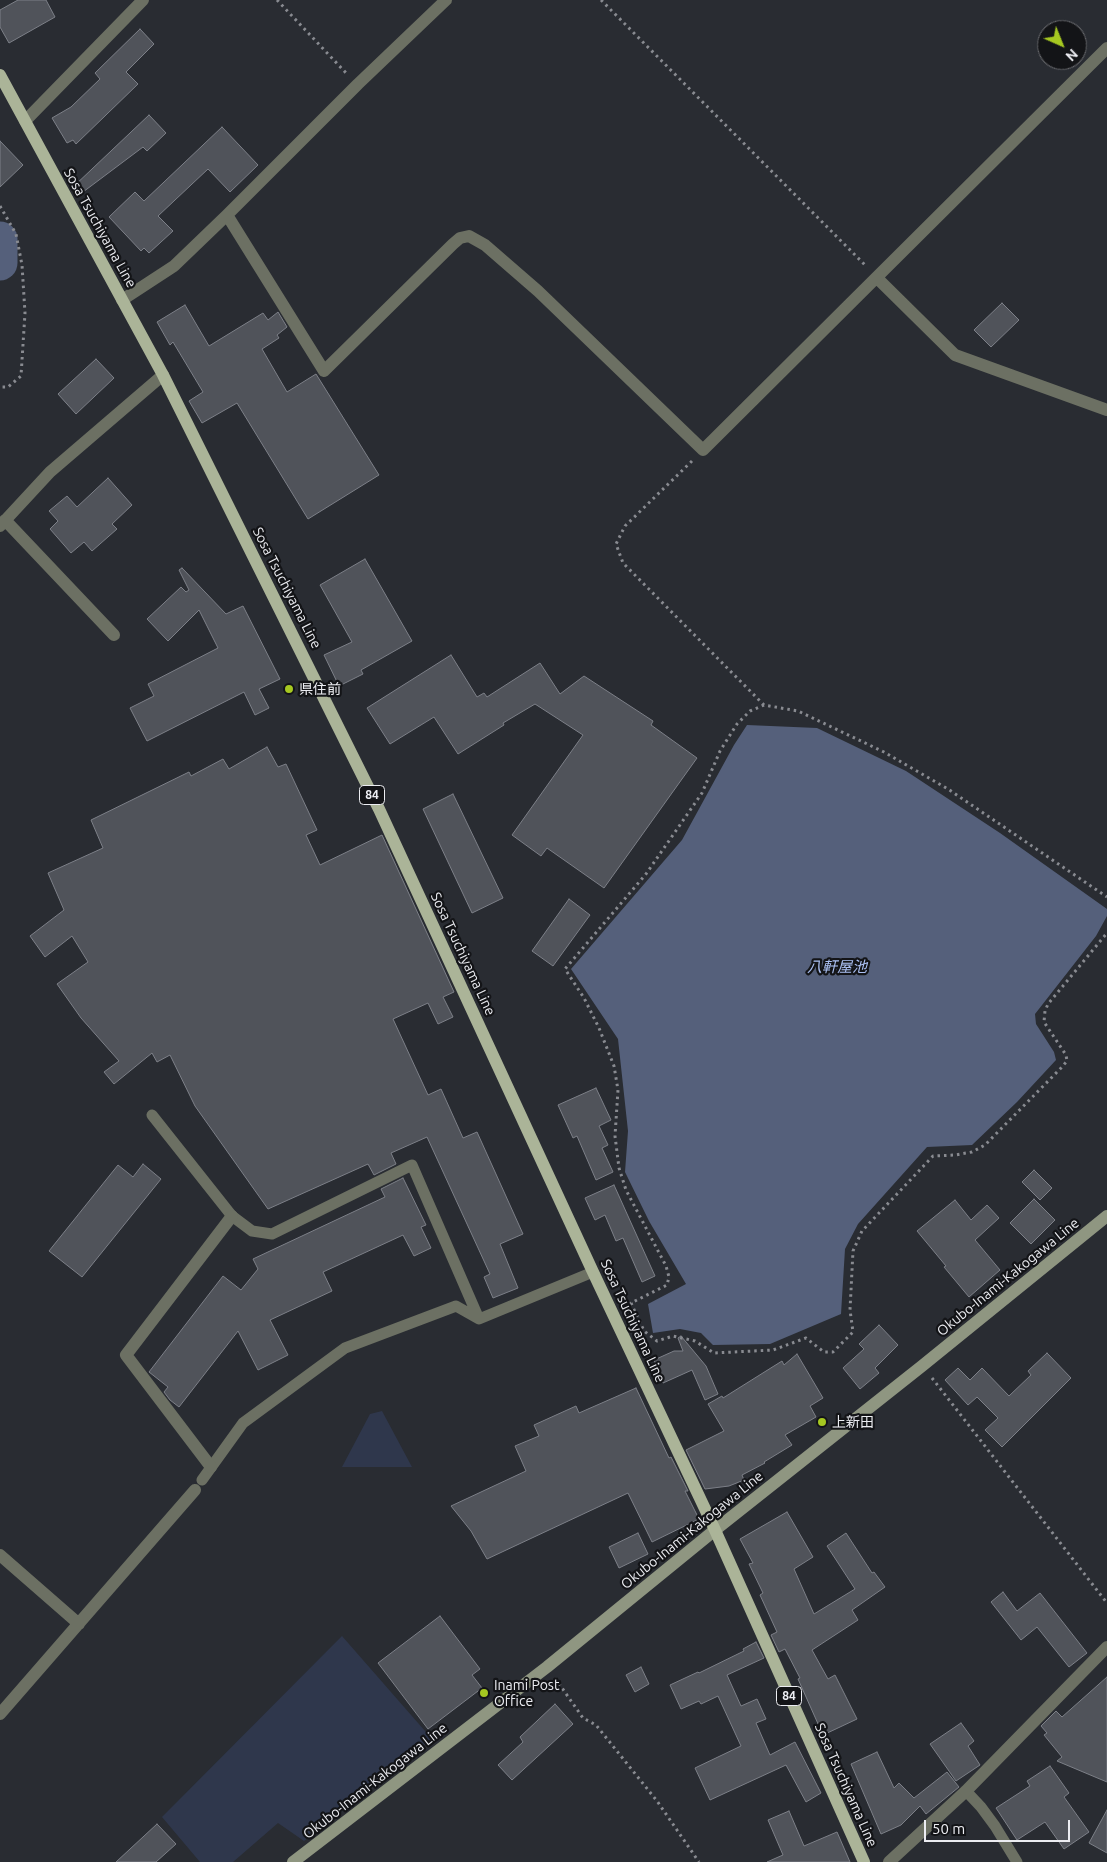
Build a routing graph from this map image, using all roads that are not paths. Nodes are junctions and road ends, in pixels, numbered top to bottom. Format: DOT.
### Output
graph roads {
  1 [pos="143,0"];
  2 [pos="446,0"];
  3 [pos="1107,48"];
  4 [pos="0,75"];
  5 [pos="25,121"];
  6 [pos="227,215"];
  7 [pos="877,278"];
  8 [pos="122,300"];
  9 [pos="163,375"];
  10 [pos="1107,410"];
  11 [pos="3,523"];
  12 [pos="114,635"];
  13 [pos="152,1115"];
  14 [pos="232,1216"];
  15 [pos="1107,1216"];
  16 [pos="593,1272"];
  17 [pos="479,1319"];
  18 [pos="211,1467"];
  19 [pos="199,1485"];
  20 [pos="715,1530"];
  21 [pos="0,1555"];
  22 [pos="78,1624"];
  23 [pos="1107,1647"];
  24 [pos="0,1714"];
  25 [pos="966,1790"];
  26 [pos="293,1862"];
  27 [pos="864,1862"];
  28 [pos="889,1862"];
  29 [pos="1017,1862"];
  1 -- 5 [label="street"];
  2 -- 6 [label="street"];
  3 -- 7 [label="street"];
  4 -- 5 [label="main road, Sosa Tsuchiyama Line / 84"];
  5 -- 8 [label="main road, Sosa Tsuchiyama Line / 84"];
  6 -- 7 [label="street"];
  6 -- 8 [label="street"];
  7 -- 10 [label="street"];
  8 -- 9 [label="main road, Sosa Tsuchiyama Line / 84"];
  9 -- 11 [label="street"];
  9 -- 16 [label="main road, Sosa Tsuchiyama Line / 84"];
  11 -- 12 [label="street"];
  13 -- 14 [label="lane"];
  14 -- 17 [label="lane"];
  14 -- 18 [label="street"];
  15 -- 20 [label="main road, Okubo-Inami-Kakogawa Line"];
  16 -- 17 [label="lane"];
  16 -- 20 [label="main road, Sosa Tsuchiyama Line / 84"];
  17 -- 18 [label="lane"];
  18 -- 19 [label="lane"];
  19 -- 22 [label="street"];
  20 -- 26 [label="main road, Okubo-Inami-Kakogawa Line"];
  20 -- 27 [label="main road, Sosa Tsuchiyama Line / 84"];
  21 -- 22 [label="street"];
  22 -- 24 [label="street"];
  23 -- 25 [label="street"];
  25 -- 28 [label="street"];
  25 -- 29 [label="lane"];
}
